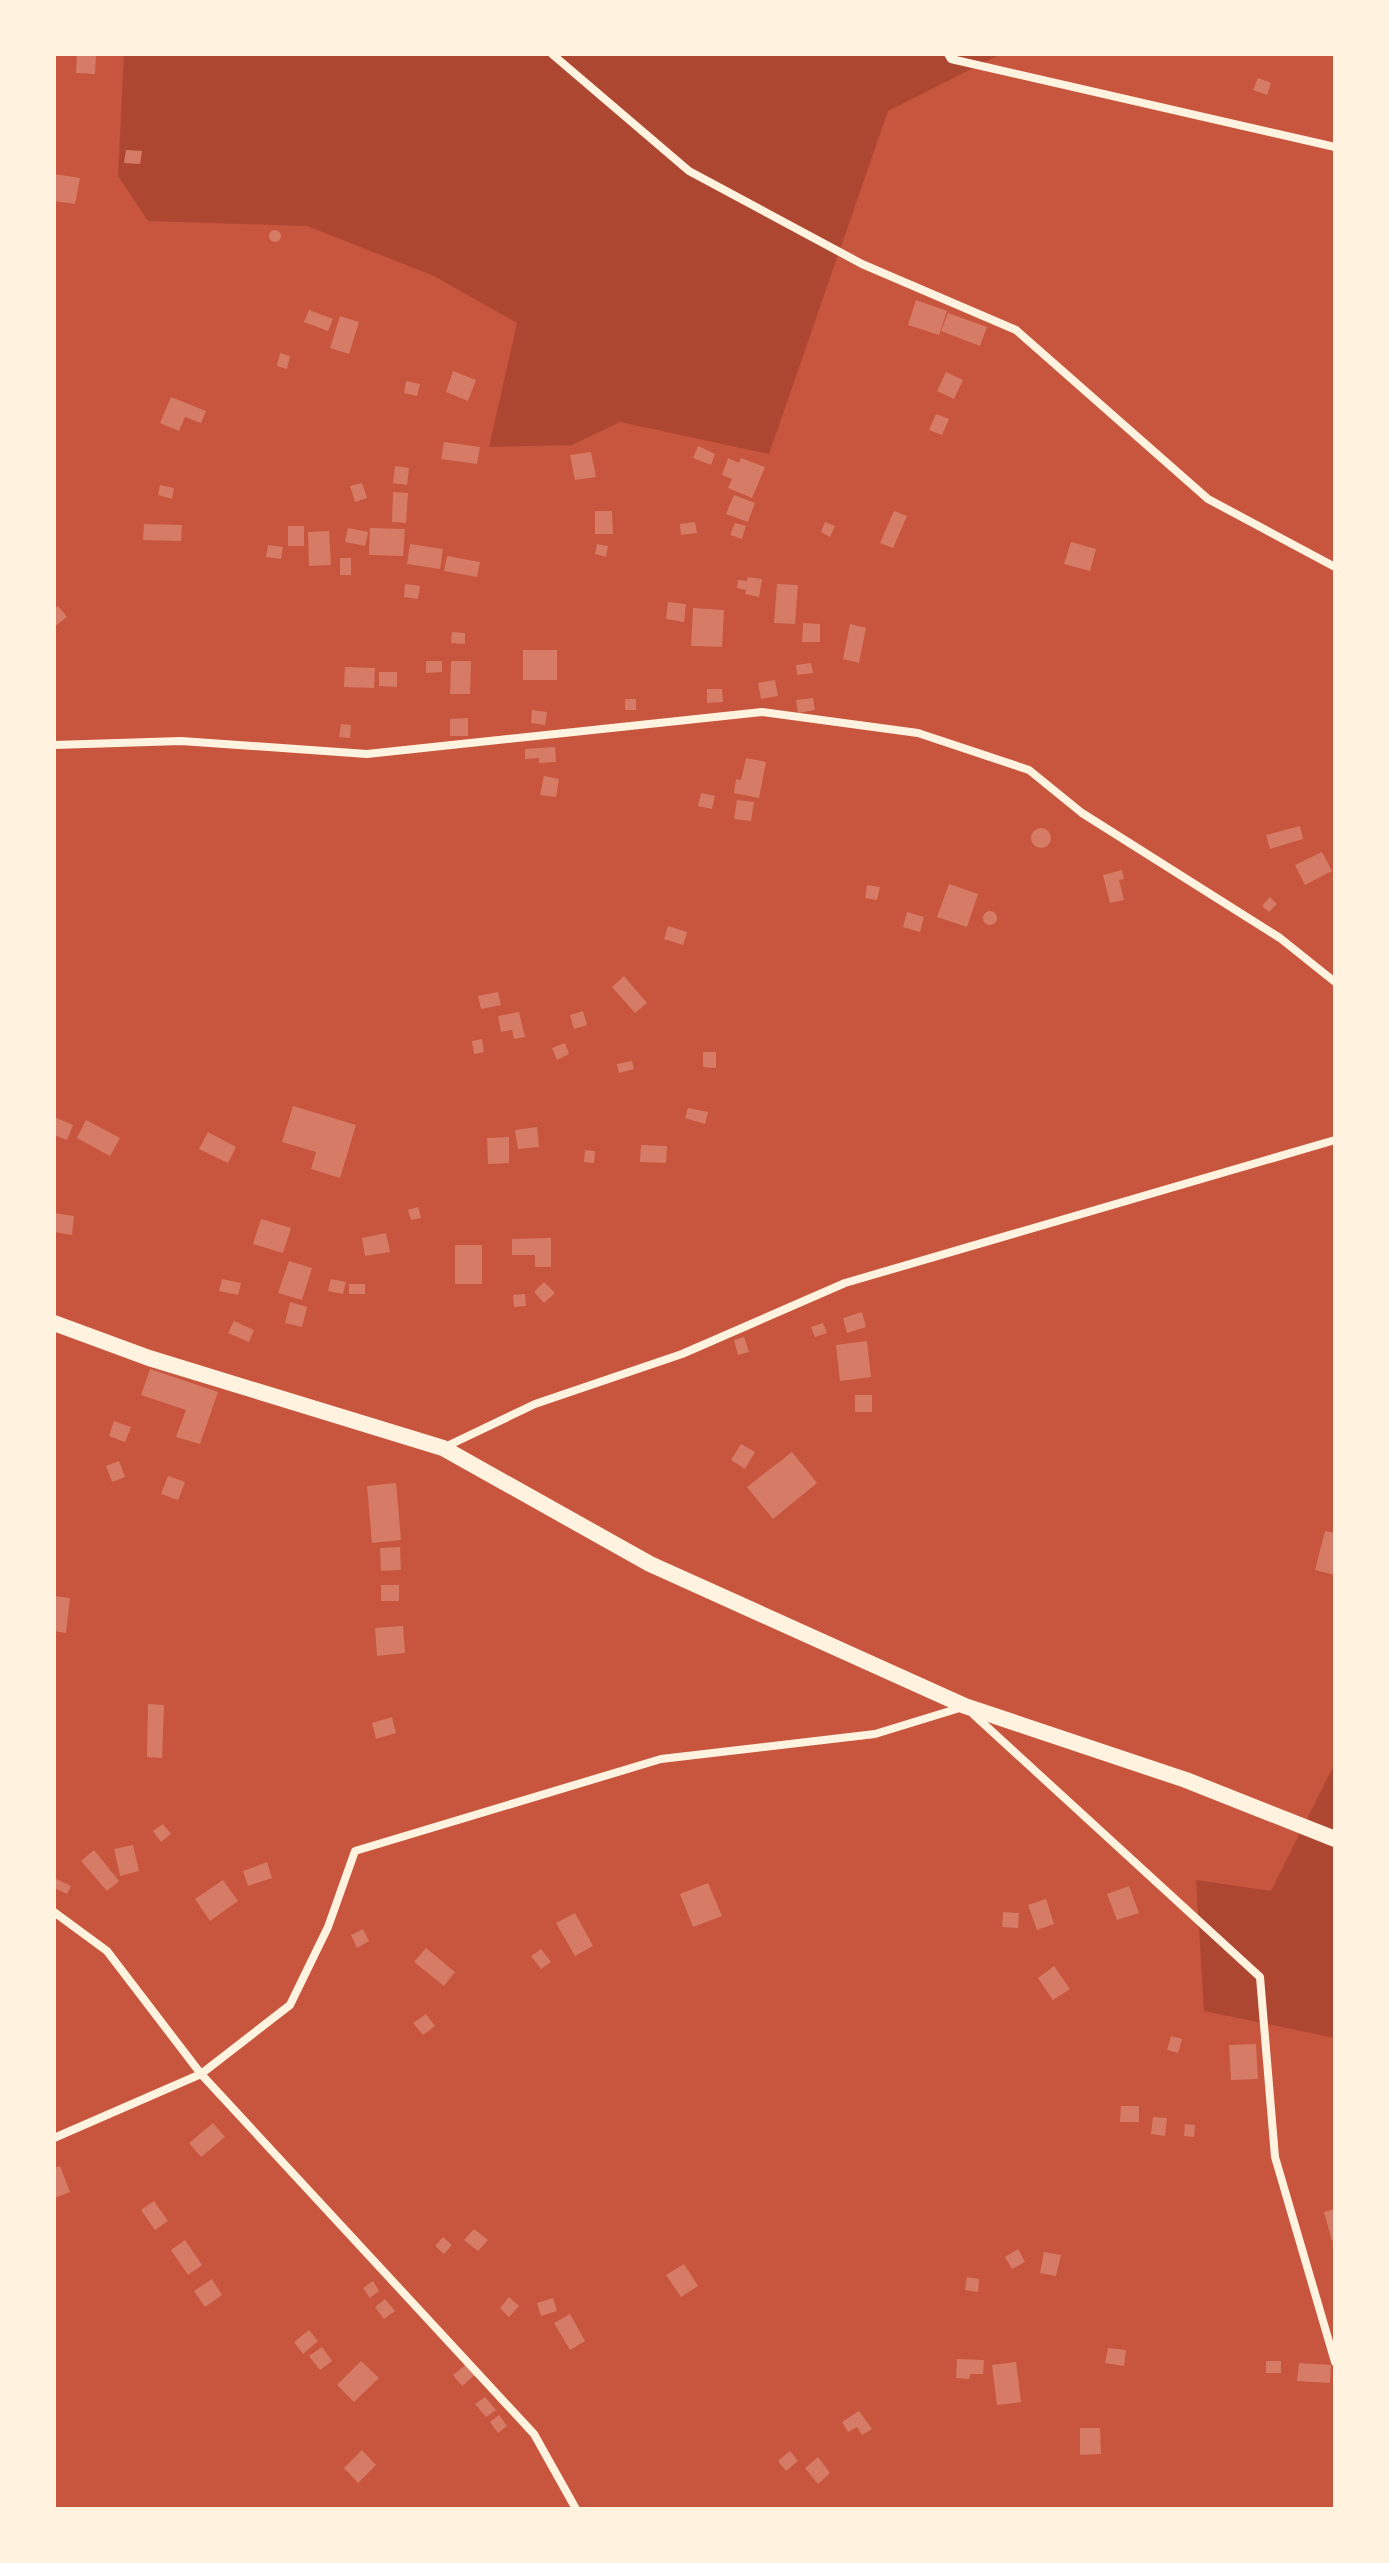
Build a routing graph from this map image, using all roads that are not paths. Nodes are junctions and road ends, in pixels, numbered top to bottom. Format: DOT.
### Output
graph roads {
  1 [pos="552,54"];
  2 [pos="948,54"];
  3 [pos="1335,147"];
  4 [pos="1335,567"];
  5 [pos="54,745"];
  6 [pos="1335,982"];
  7 [pos="1335,1140"];
  8 [pos="54,1323"];
  9 [pos="443,1448"];
  10 [pos="965,1706"];
  11 [pos="1335,1839"];
  12 [pos="54,1912"];
  13 [pos="201,2074"];
  14 [pos="54,2138"];
  15 [pos="1335,2362"];
  16 [pos="576,2509"];
  1 -- 4 [label="street"];
  2 -- 3 [label="street"];
  5 -- 6 [label="street"];
  7 -- 9 [label="street"];
  8 -- 9 [label="main road"];
  9 -- 10 [label="main road"];
  10 -- 11 [label="main road"];
  10 -- 13 [label="street"];
  10 -- 15 [label="street"];
  12 -- 13 [label="street"];
  13 -- 14 [label="street"];
  13 -- 16 [label="street"];
}
